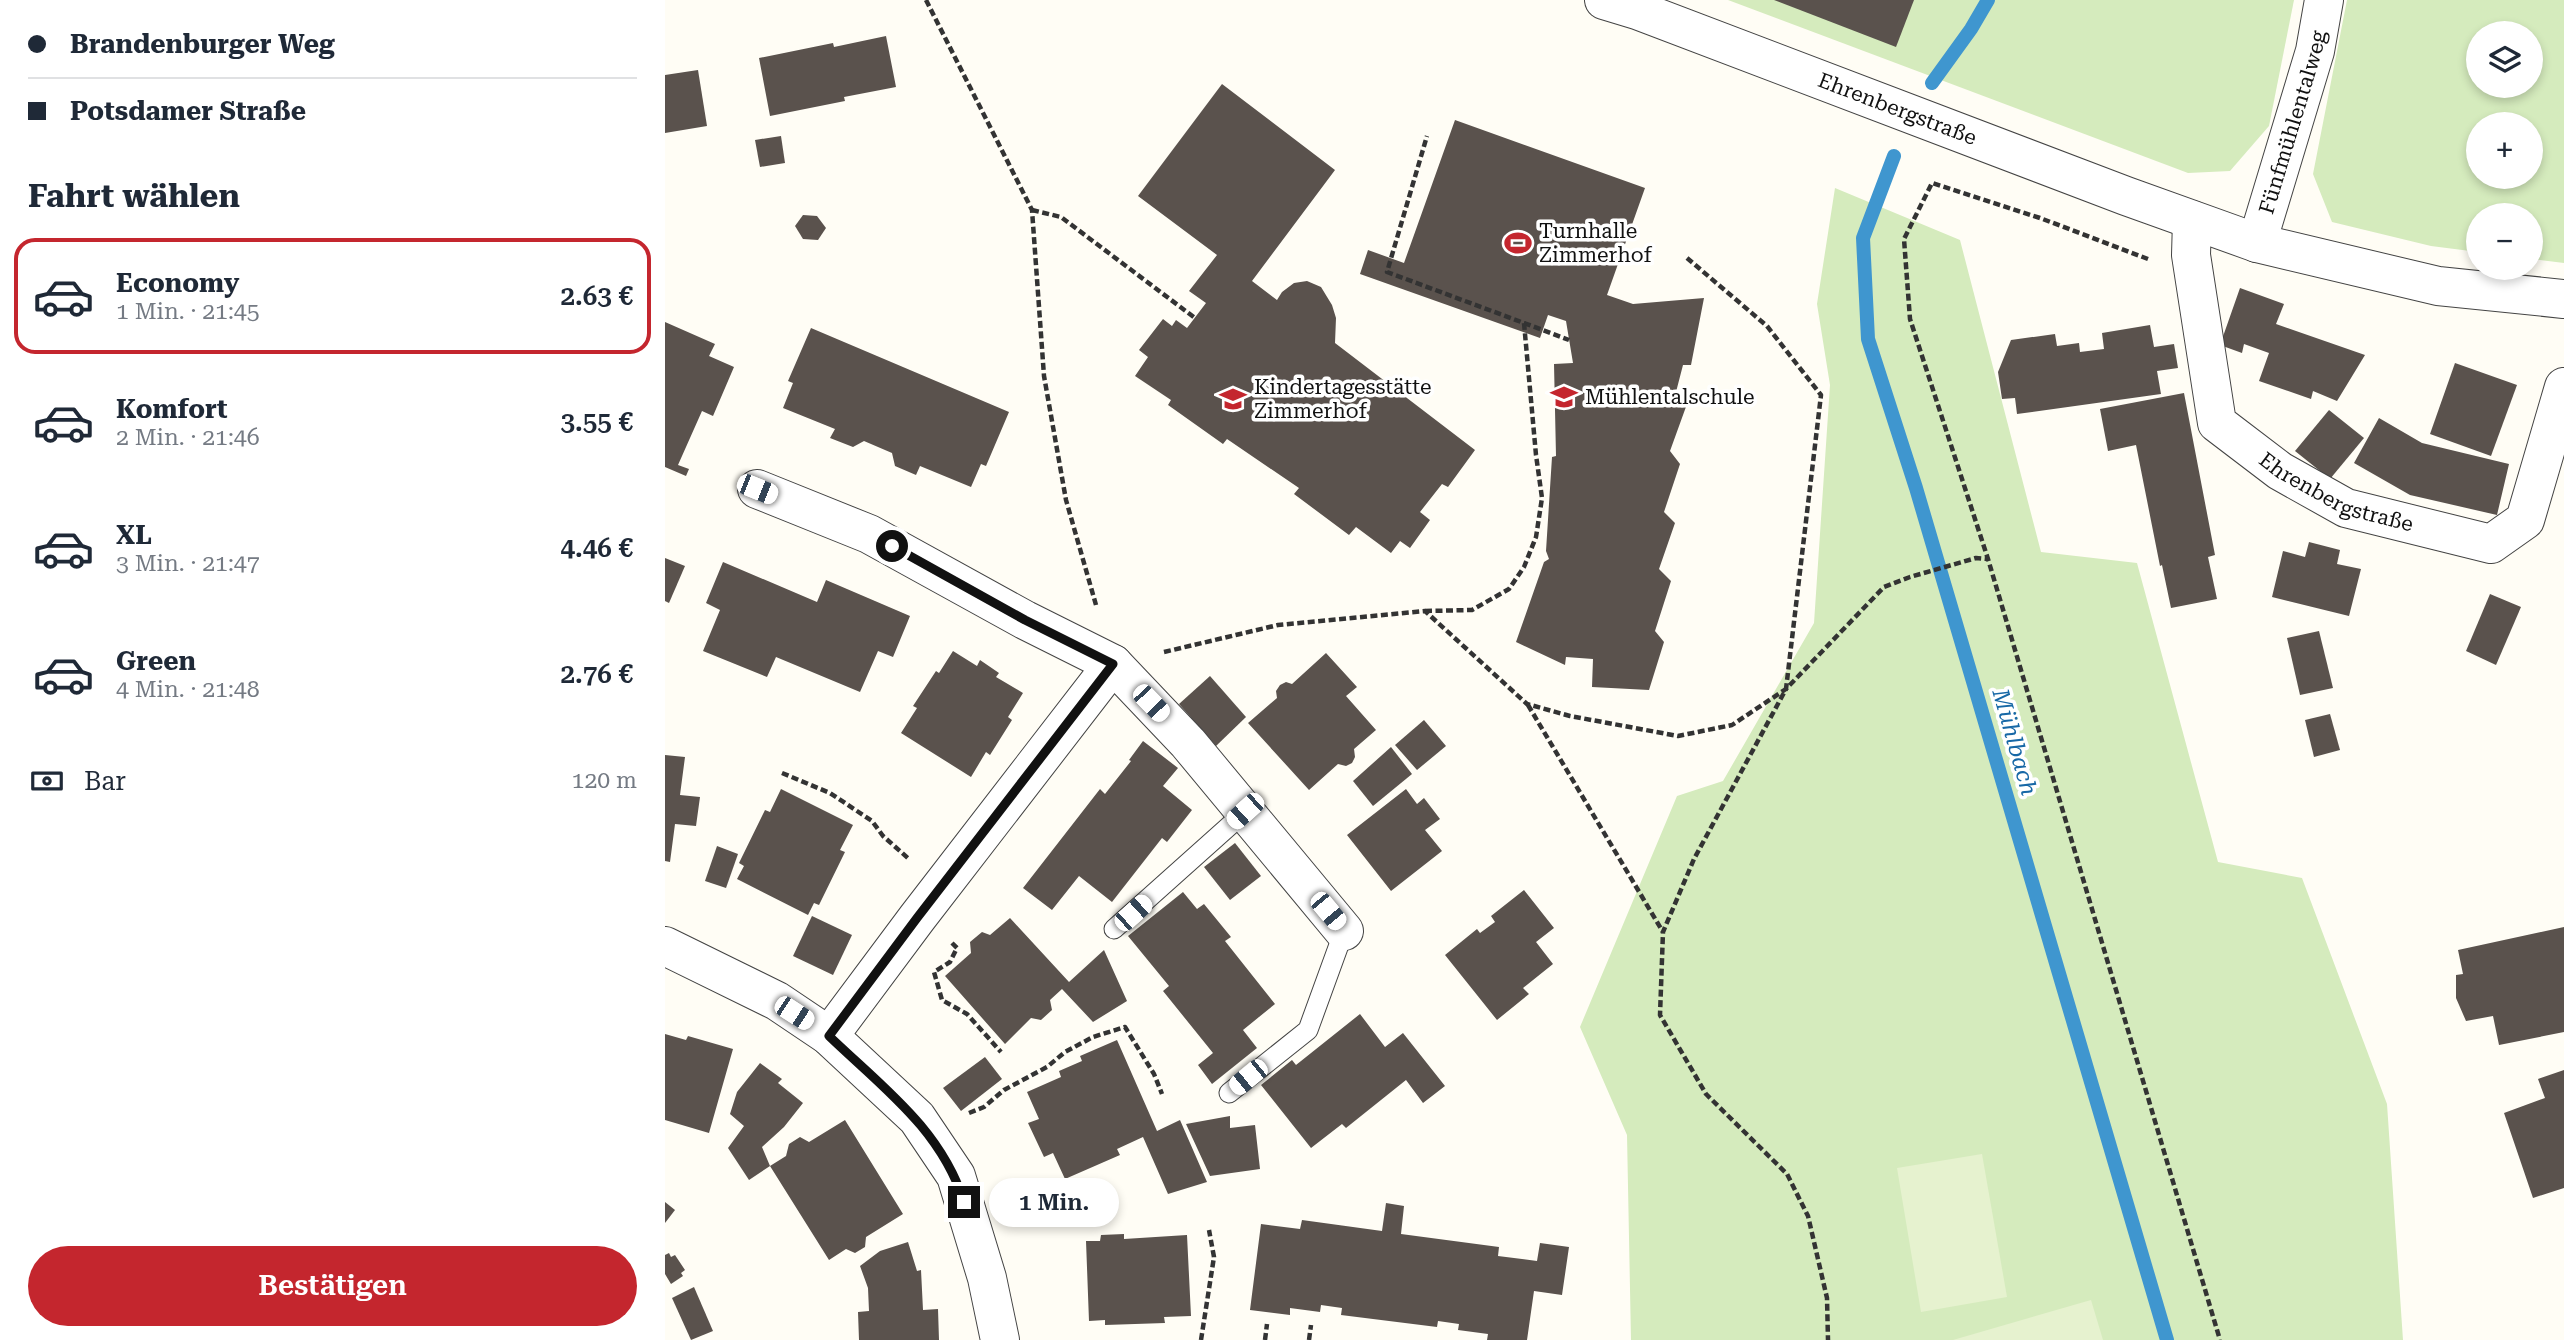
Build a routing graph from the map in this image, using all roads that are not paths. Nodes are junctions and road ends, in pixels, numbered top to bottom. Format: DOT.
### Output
graph roads {
  1 [pos="1604,0"];
  2 [pos="2324,0"];
  3 [pos="2192,220"];
  4 [pos="2257,243"];
  5 [pos="2564,299"];
  6 [pos="2564,387"];
  7 [pos="757,489"];
  8 [pos="1113,664"];
  9 [pos="1245,811"];
  10 [pos="1114,929"];
  11 [pos="1344,930"];
  12 [pos="665,946"];
  13 [pos="829,1036"];
  14 [pos="1229,1093"];
  15 [pos="1000,1340"];
  1 -- 3 [label="street, Ehrenbergstraße"];
  2 -- 4 [label="street, Fünfmühlentalweg"];
  3 -- 4 [label="street, Ehrenbergstraße"];
  3 -- 6 [label="street, Ehrenbergstraße"];
  4 -- 5 [label="street, Ehrenbergstraße"];
  7 -- 8 [label="street"];
  8 -- 9 [label="street"];
  8 -- 13 [label="street"];
  9 -- 10 [label="lane"];
  9 -- 11 [label="street"];
  11 -- 14 [label="lane"];
  12 -- 13 [label="street"];
  13 -- 15 [label="street"];
}
